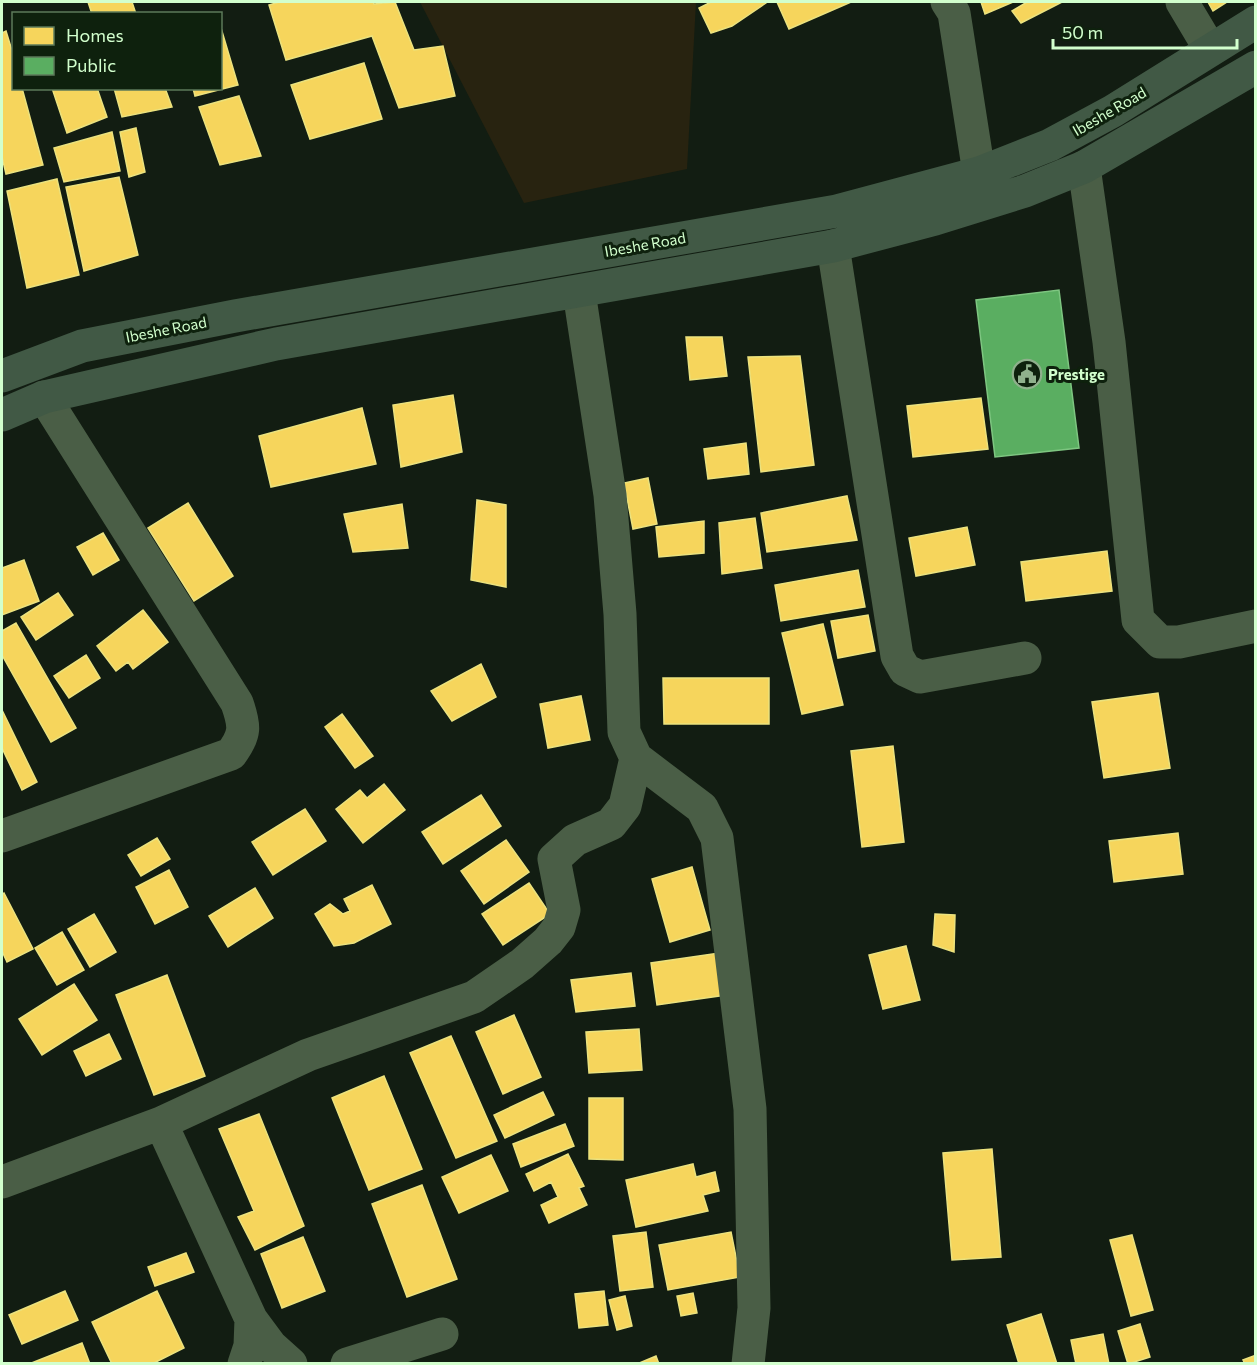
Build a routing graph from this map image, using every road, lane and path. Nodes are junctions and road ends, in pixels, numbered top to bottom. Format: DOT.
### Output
graph roads {
  1 [pos="947,2"];
  2 [pos="1182,2"];
  3 [pos="1256,22"];
  4 [pos="1210,49"];
  5 [pos="1256,67"];
  6 [pos="1084,166"];
  7 [pos="979,173"];
  8 [pos="833,246"];
  9 [pos="579,292"];
  10 [pos="2,376"];
  11 [pos="44,397"];
  12 [pos="2,415"];
  13 [pos="1256,626"];
  14 [pos="1025,658"];
  15 [pos="636,758"];
  16 [pos="2,836"];
  17 [pos="161,1123"];
  18 [pos="2,1182"];
  19 [pos="251,1319"];
  20 [pos="442,1334"];
  21 [pos="244,1364"];
  22 [pos="291,1364"];
  23 [pos="347,1364"];
  24 [pos="748,1364"];
  1 -- 7 [label="street"];
  2 -- 4 [label="street"];
  3 -- 4 [label="main road, Ibeshe Road"];
  4 -- 7 [label="main road, Ibeshe Road"];
  5 -- 6 [label="main road"];
  6 -- 8 [label="main road"];
  6 -- 13 [label="street"];
  7 -- 10 [label="main road, Ibeshe Road"];
  8 -- 9 [label="main road"];
  8 -- 14 [label="street"];
  9 -- 11 [label="main road"];
  9 -- 15 [label="street"];
  11 -- 12 [label="main road"];
  11 -- 16 [label="street"];
  15 -- 17 [label="street"];
  15 -- 24 [label="street"];
  17 -- 18 [label="street"];
  17 -- 19 [label="street"];
  19 -- 21 [label="street"];
  19 -- 22 [label="street"];
  20 -- 23 [label="street"];
}
